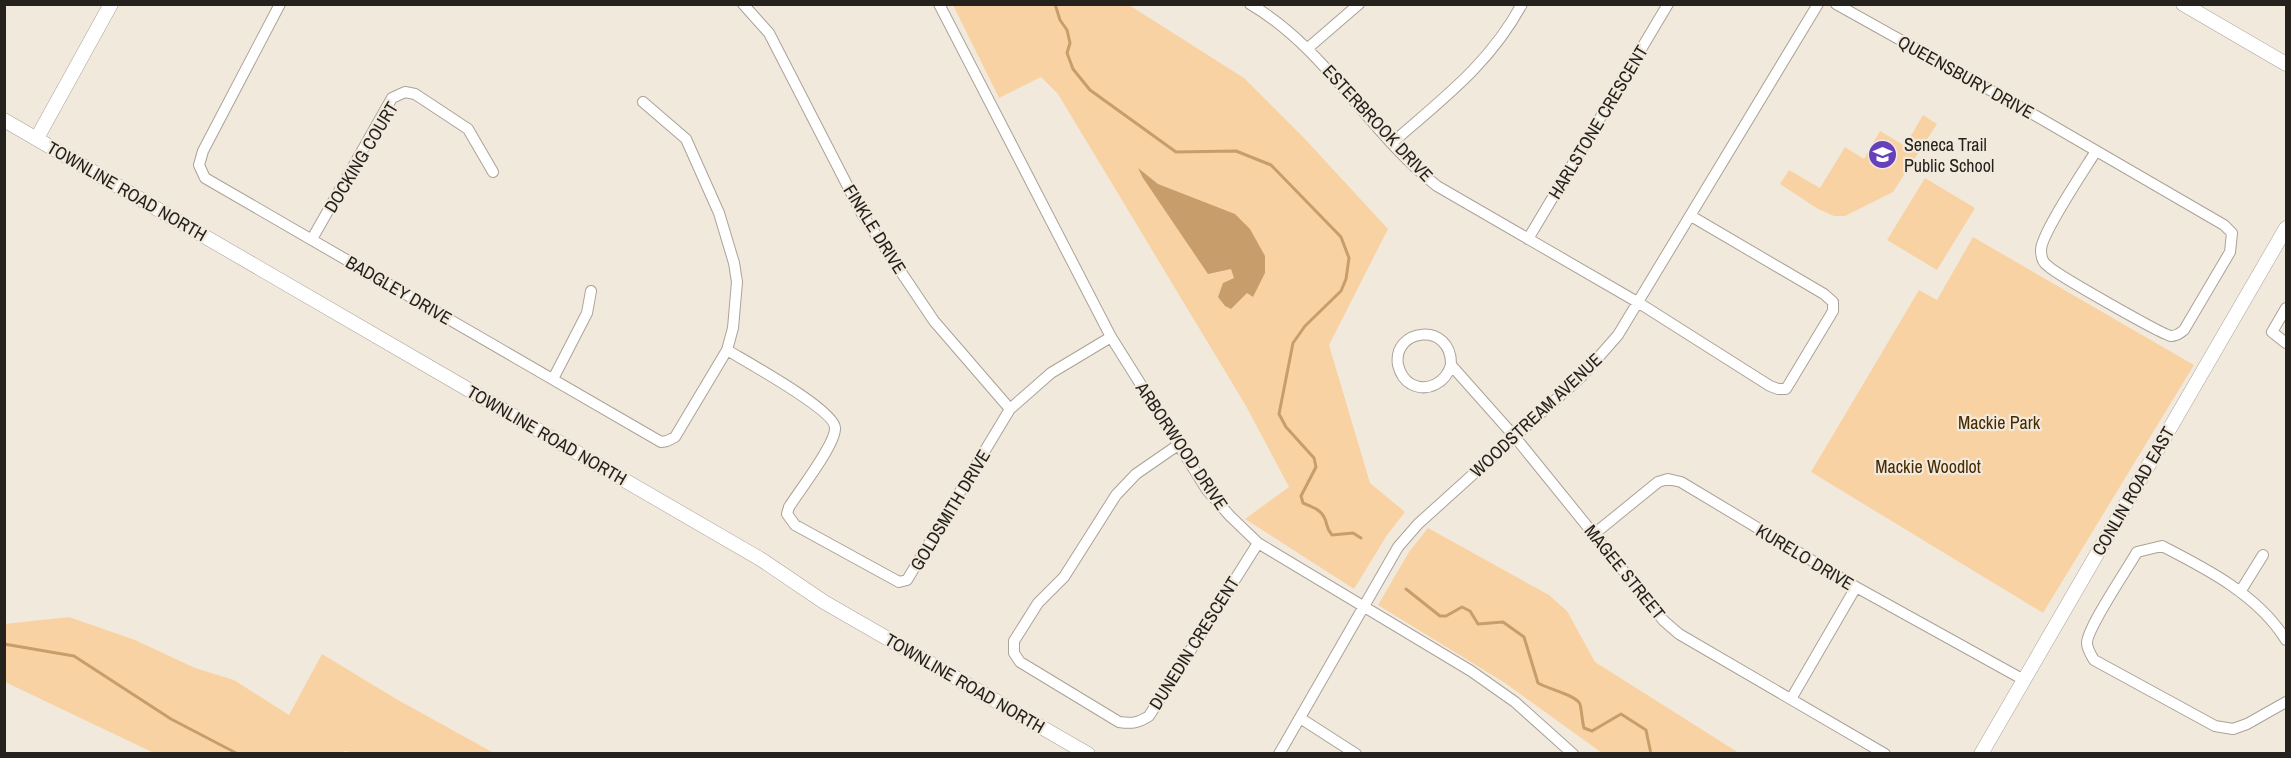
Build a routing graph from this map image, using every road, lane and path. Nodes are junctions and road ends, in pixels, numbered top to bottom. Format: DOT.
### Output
graph roads {
  1 [pos="111,4"];
  2 [pos="280,4"];
  3 [pos="743,4"];
  4 [pos="939,4"];
  5 [pos="1250,4"];
  6 [pos="1359,4"];
  7 [pos="1522,4"];
  8 [pos="1668,4"];
  9 [pos="1818,4"];
  10 [pos="1836,4"];
  11 [pos="2183,4"];
  12 [pos="1308,48"];
  13 [pos="2286,64"];
  14 [pos="643,102"];
  15 [pos="4,120"];
  16 [pos="37,138"];
  17 [pos="1392,143"];
  18 [pos="2096,151"];
  19 [pos="493,172"];
  20 [pos="1691,216"];
  21 [pos="2286,228"];
  22 [pos="312,239"];
  23 [pos="1528,239"];
  24 [pos="591,291"];
  25 [pos="1639,303"];
  26 [pos="2286,308"];
  27 [pos="1111,337"];
  28 [pos="2286,343"];
  29 [pos="727,350"];
  30 [pos="1451,365"];
  31 [pos="553,379"];
  32 [pos="1010,409"];
  33 [pos="1515,437"];
  34 [pos="1178,445"];
  35 [pos="1594,534"];
  36 [pos="1258,543"];
  37 [pos="2263,555"];
  38 [pos="1856,587"];
  39 [pos="2240,592"];
  40 [pos="1364,608"];
  41 [pos="2286,640"];
  42 [pos="2024,680"];
  43 [pos="1791,699"];
  44 [pos="2286,702"];
  45 [pos="1300,718"];
  46 [pos="1088,753"];
  47 [pos="1279,753"];
  48 [pos="1356,753"];
  49 [pos="1573,753"];
  50 [pos="1885,753"];
  51 [pos="1981,753"];
  1 -- 16 [label="street"];
  2 -- 22 [label="street, BADGLEY DRIVE"];
  3 -- 32 [label="street, FINKLE DRIVE"];
  4 -- 27 [label="street, ARBORWOOD DRIVE"];
  5 -- 12 [label="street, ESTERBROOK DRIVE"];
  6 -- 12 [label="street"];
  7 -- 17 [label="street"];
  8 -- 23 [label="street, HARLSTONE CRESCENT"];
  9 -- 20 [label="street, WOODSTREAM AVENUE"];
  10 -- 18 [label="street, QUEENSBURY DRIVE"];
  11 -- 13 [label="street"];
  12 -- 17 [label="street, ESTERBROOK DRIVE"];
  14 -- 29 [label="street"];
  15 -- 16 [label="street, TOWNLINE ROAD NORTH"];
  16 -- 46 [label="street, TOWNLINE ROAD NORTH"];
  17 -- 23 [label="street, ESTERBROOK DRIVE"];
  18 -- 18 [label="street, QUEENSBURY DRIVE"];
  19 -- 22 [label="street, DOCKING COURT"];
  20 -- 25 [label="street, WOODSTREAM AVENUE"];
  20 -- 25 [label="street, ESTERBROOK DRIVE"];
  21 -- 42 [label="street, CONLIN ROAD EAST"];
  22 -- 31 [label="street, BADGLEY DRIVE"];
  23 -- 25 [label="street, ESTERBROOK DRIVE"];
  24 -- 31 [label="street"];
  25 -- 33 [label="street, WOODSTREAM AVENUE"];
  26 -- 28 [label="street"];
  27 -- 32 [label="street, GOLDSMITH DRIVE"];
  27 -- 34 [label="street, ARBORWOOD DRIVE"];
  29 -- 31 [label="street, BADGLEY DRIVE"];
  29 -- 32 [label="street, GOLDSMITH DRIVE"];
  30 -- 30 [label="street"];
  30 -- 33 [label="street, MAGEE STREET"];
  33 -- 35 [label="street, MAGEE STREET"];
  33 -- 40 [label="street, WOODSTREAM AVENUE"];
  34 -- 36 [label="street, ARBORWOOD DRIVE"];
  34 -- 36 [label="street, DUNEDIN CRESCENT"];
  35 -- 38 [label="street, KURELO DRIVE"];
  35 -- 43 [label="street, MAGEE STREET"];
  36 -- 40 [label="street, ARBORWOOD DRIVE"];
  37 -- 39 [label="street"];
  38 -- 42 [label="street, KURELO DRIVE"];
  38 -- 43 [label="street"];
  39 -- 41 [label="street"];
  39 -- 44 [label="street"];
  40 -- 45 [label="street, WOODSTREAM AVENUE"];
  40 -- 49 [label="street, ARBORWOOD DRIVE"];
  42 -- 51 [label="street, CONLIN ROAD EAST"];
  43 -- 50 [label="street, MAGEE STREET"];
  45 -- 47 [label="street, WOODSTREAM AVENUE"];
  45 -- 48 [label="street"];
}
